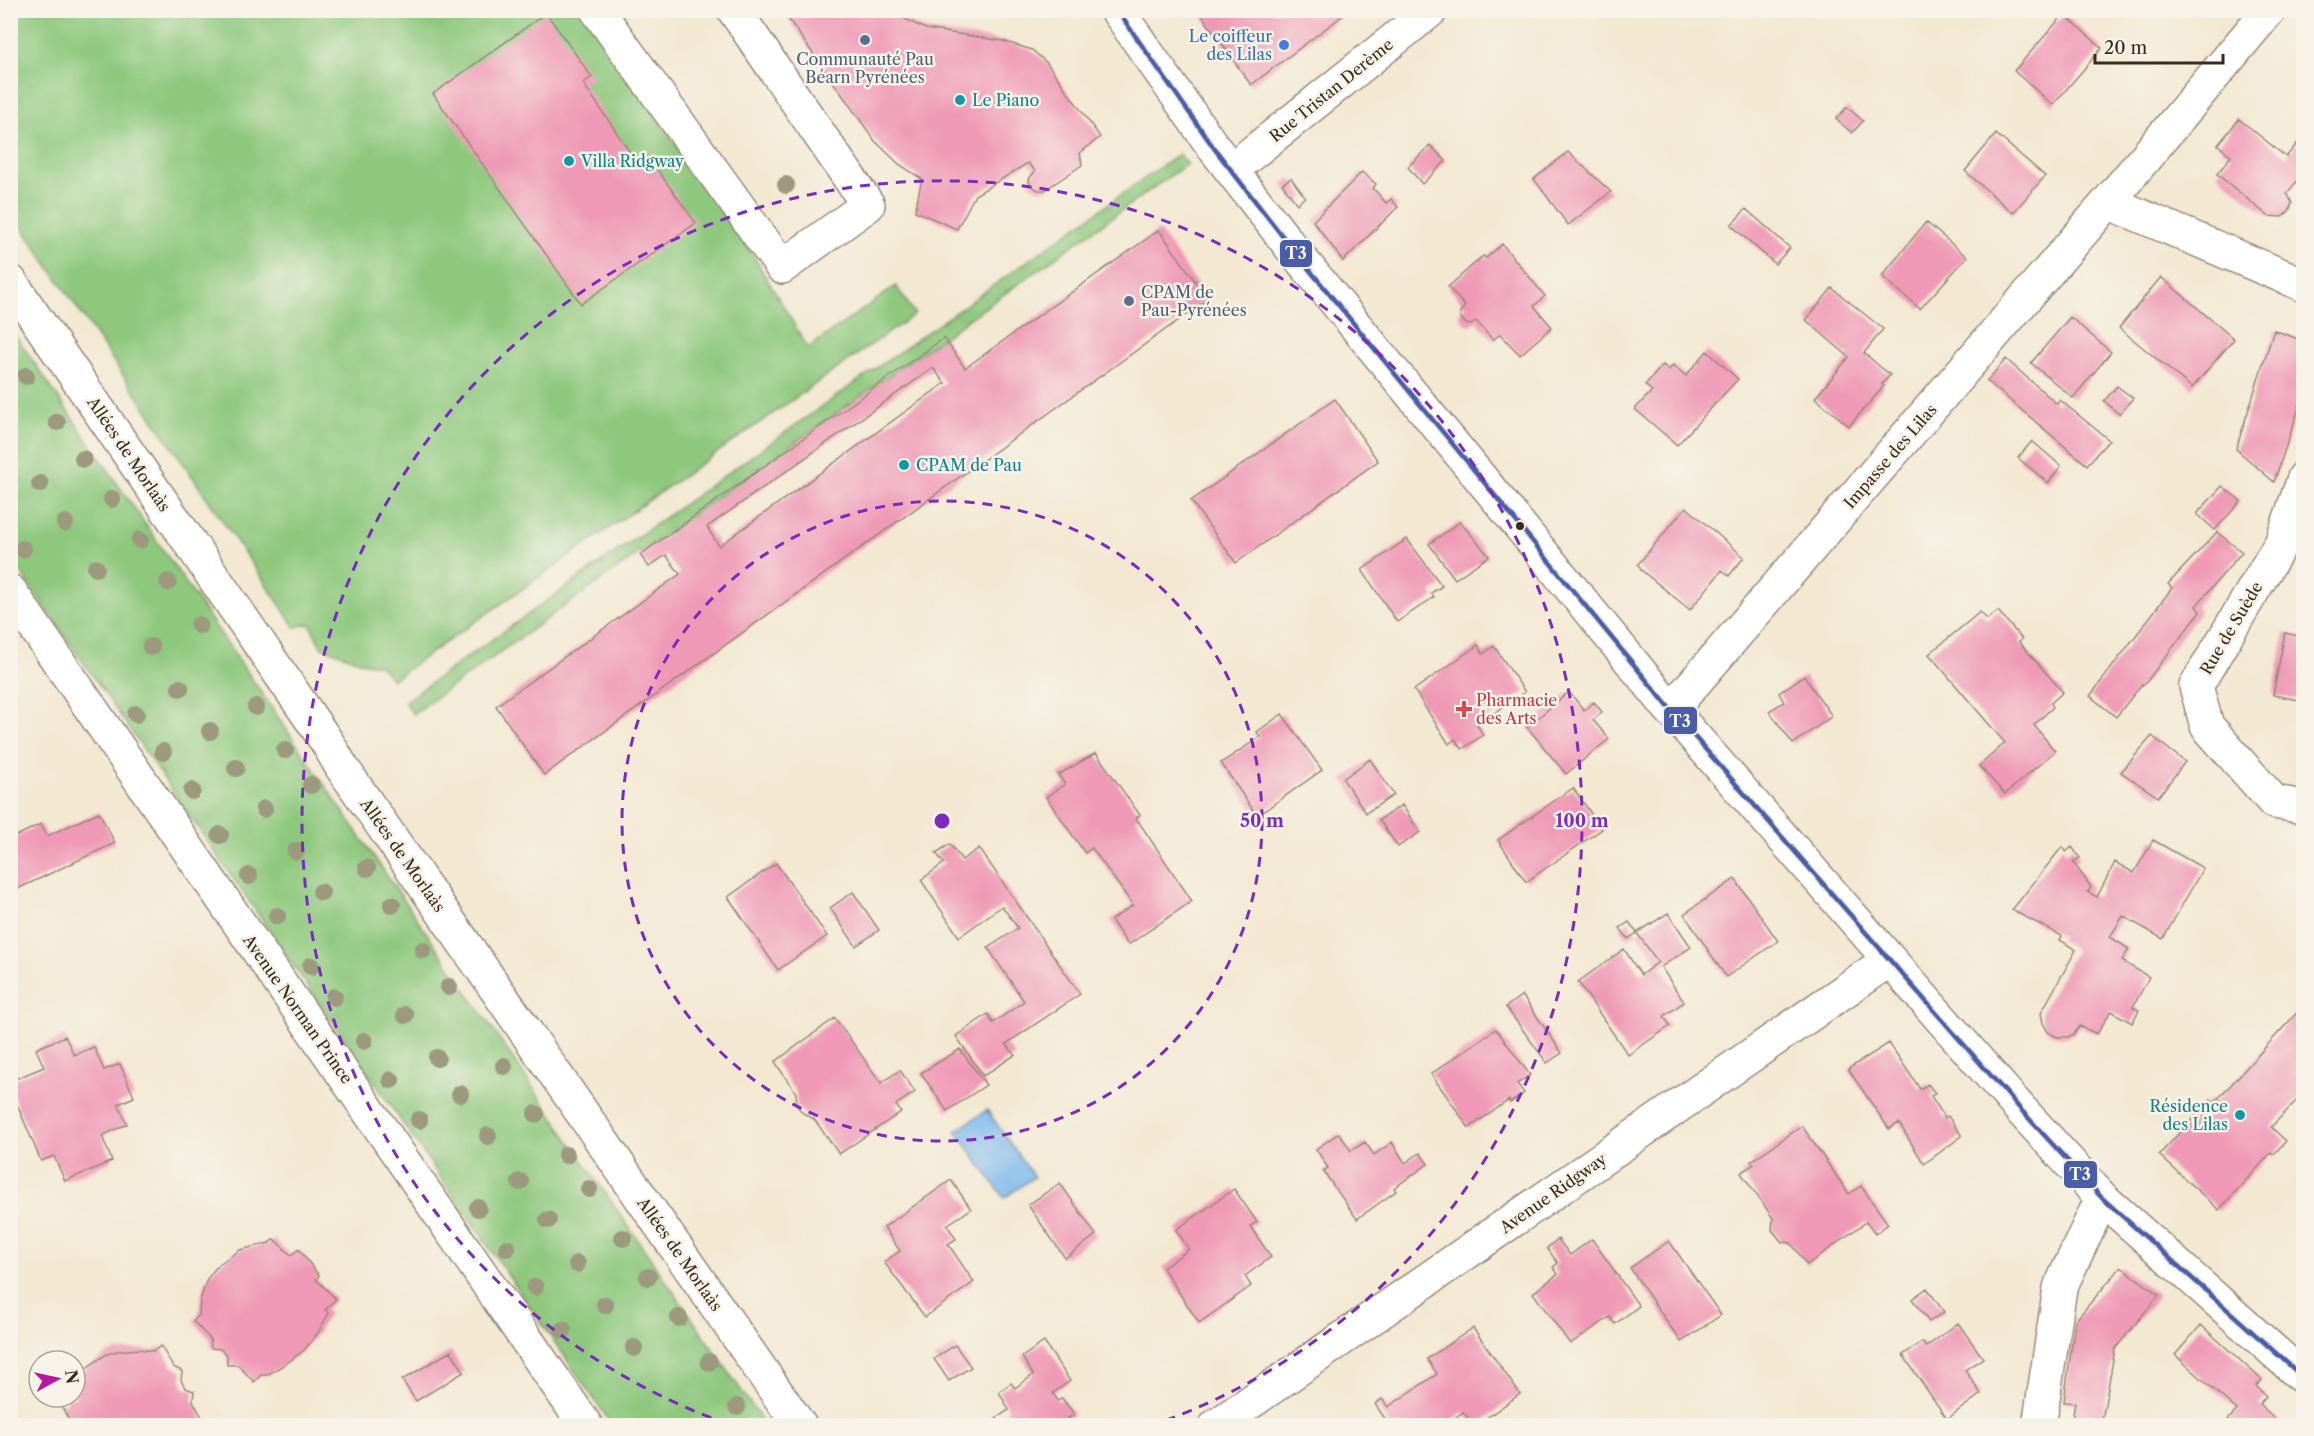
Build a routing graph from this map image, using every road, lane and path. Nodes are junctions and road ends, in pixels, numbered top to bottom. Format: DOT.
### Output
graph roads {
  1 [pos="597,10"];
  2 [pos="734,10"];
  3 [pos="1117,10"];
  4 [pos="1431,10"];
  5 [pos="2269,10"];
  6 [pos="1231,170"];
  7 [pos="2108,202"];
  8 [pos="10,281"];
  9 [pos="2304,285"];
  10 [pos="2304,478"];
  11 [pos="10,591"];
  12 [pos="1671,710"];
  13 [pos="2304,807"];
  14 [pos="1889,960"];
  15 [pos="2102,1198"];
  16 [pos="2304,1378"];
  17 [pos="586,1425"];
  18 [pos="800,1425"];
  19 [pos="1216,1425"];
  20 [pos="2039,1425"];
  1 -- 2 [label="street"];
  3 -- 6 [label="street"];
  4 -- 6 [label="street, Rue Tristan Derème"];
  5 -- 7 [label="street, Impasse des Lilas"];
  6 -- 12 [label="street"];
  7 -- 9 [label="street"];
  7 -- 12 [label="street, Impasse des Lilas"];
  8 -- 18 [label="street, Allées de Morlaàs"];
  10 -- 13 [label="street, Rue de Suède"];
  11 -- 17 [label="street, Avenue Norman Prince"];
  12 -- 14 [label="street"];
  14 -- 15 [label="street"];
  14 -- 19 [label="street, Avenue Ridgway"];
  15 -- 16 [label="street"];
  15 -- 20 [label="street"];
}
